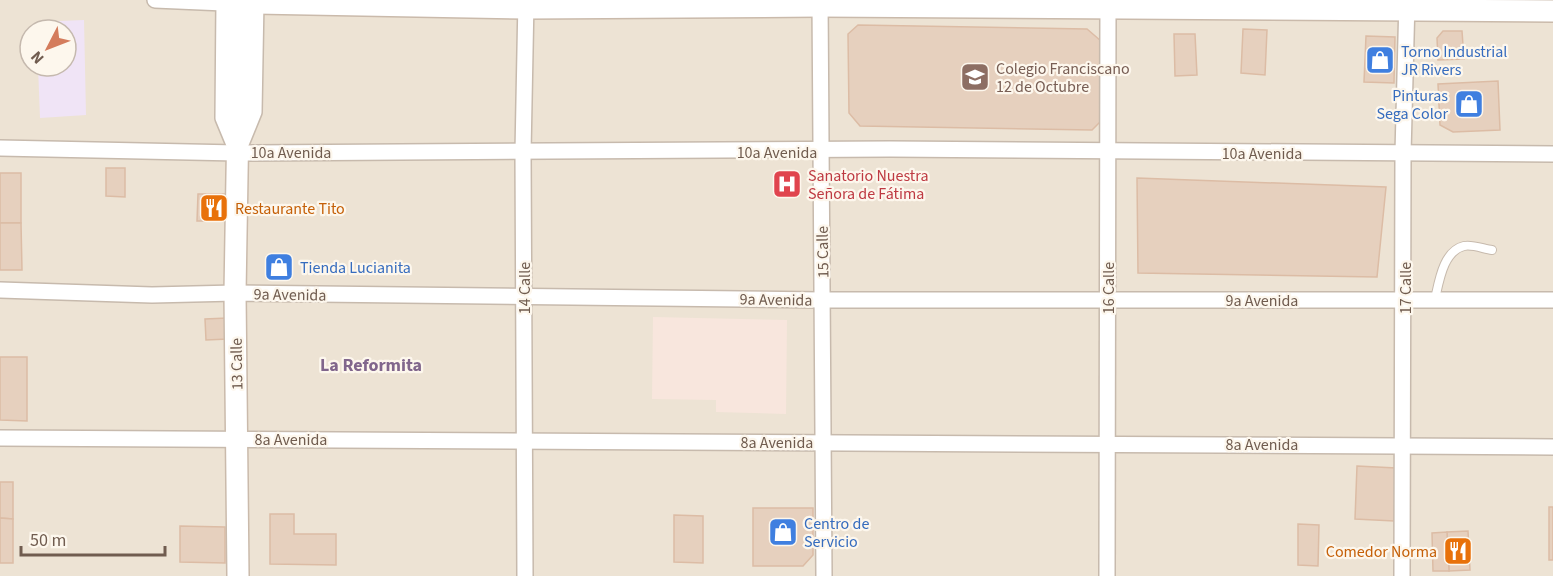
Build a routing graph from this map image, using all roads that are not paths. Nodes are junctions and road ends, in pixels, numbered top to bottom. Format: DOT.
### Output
graph roads {
  1 [pos="155,0"];
  2 [pos="240,1"];
  3 [pos="820,3"];
  4 [pos="526,4"];
  5 [pos="1108,4"];
  6 [pos="1407,5"];
  7 [pos="1553,11"];
  8 [pos="0,148"];
  9 [pos="523,152"];
  10 [pos="820,152"];
  11 [pos="1108,152"];
  12 [pos="237,153"];
  13 [pos="1403,153"];
  14 [pos="1553,154"];
  15 [pos="1492,250"];
  16 [pos="0,290"];
  17 [pos="235,293"];
  18 [pos="524,295"];
  19 [pos="1435,299"];
  20 [pos="822,300"];
  21 [pos="1553,300"];
  22 [pos="1405,301"];
  23 [pos="1108,302"];
  24 [pos="0,438"];
  25 [pos="238,439"];
  26 [pos="524,441"];
  27 [pos="823,442"];
  28 [pos="1107,444"];
  29 [pos="1404,445"];
  30 [pos="1553,447"];
  31 [pos="238,576"];
  32 [pos="525,576"];
  33 [pos="825,576"];
  34 [pos="1107,576"];
  35 [pos="1402,576"];
  1 -- 2 [label="street"];
  2 -- 4 [label="street"];
  2 -- 12 [label="street, 13 Calle"];
  3 -- 4 [label="street"];
  3 -- 5 [label="street"];
  3 -- 10 [label="street, 15 Calle"];
  4 -- 9 [label="street, 14 Calle"];
  5 -- 6 [label="street"];
  5 -- 11 [label="street, 16 Calle"];
  6 -- 7 [label="street"];
  6 -- 13 [label="street, 17 Calle"];
  8 -- 12 [label="street, 10a Avenida"];
  9 -- 10 [label="street, 10a Avenida"];
  9 -- 12 [label="street, 10a Avenida"];
  9 -- 18 [label="street, 14 Calle"];
  10 -- 11 [label="street, 10a Avenida"];
  10 -- 20 [label="street, 15 Calle"];
  11 -- 13 [label="street, 10a Avenida"];
  11 -- 23 [label="street, 16 Calle"];
  12 -- 17 [label="street, 13 Calle"];
  13 -- 14 [label="street, 10a Avenida"];
  13 -- 22 [label="street, 17 Calle"];
  15 -- 19 [label="lane"];
  16 -- 17 [label="street, 9a Avenida"];
  17 -- 18 [label="street, 9a Avenida"];
  17 -- 25 [label="street, 13 Calle"];
  18 -- 20 [label="street, 9a Avenida"];
  18 -- 26 [label="street, 14 Calle"];
  19 -- 21 [label="street, 9a Avenida"];
  19 -- 22 [label="street, 9a Avenida"];
  20 -- 23 [label="street, 9a Avenida"];
  20 -- 27 [label="street, 15 Calle"];
  22 -- 23 [label="street, 9a Avenida"];
  22 -- 29 [label="street, 17 Calle"];
  23 -- 28 [label="street, 16 Calle"];
  24 -- 25 [label="street, 8a Avenida"];
  25 -- 26 [label="street, 8a Avenida"];
  25 -- 31 [label="street, 13 Calle"];
  26 -- 27 [label="street, 8a Avenida"];
  26 -- 32 [label="street, 14 Calle"];
  27 -- 28 [label="street, 8a Avenida"];
  27 -- 33 [label="street, 15 Calle"];
  28 -- 29 [label="street, 8a Avenida"];
  28 -- 34 [label="street, 16 Calle"];
  29 -- 30 [label="street, 8a Avenida"];
  29 -- 35 [label="street, 17 Calle"];
}
